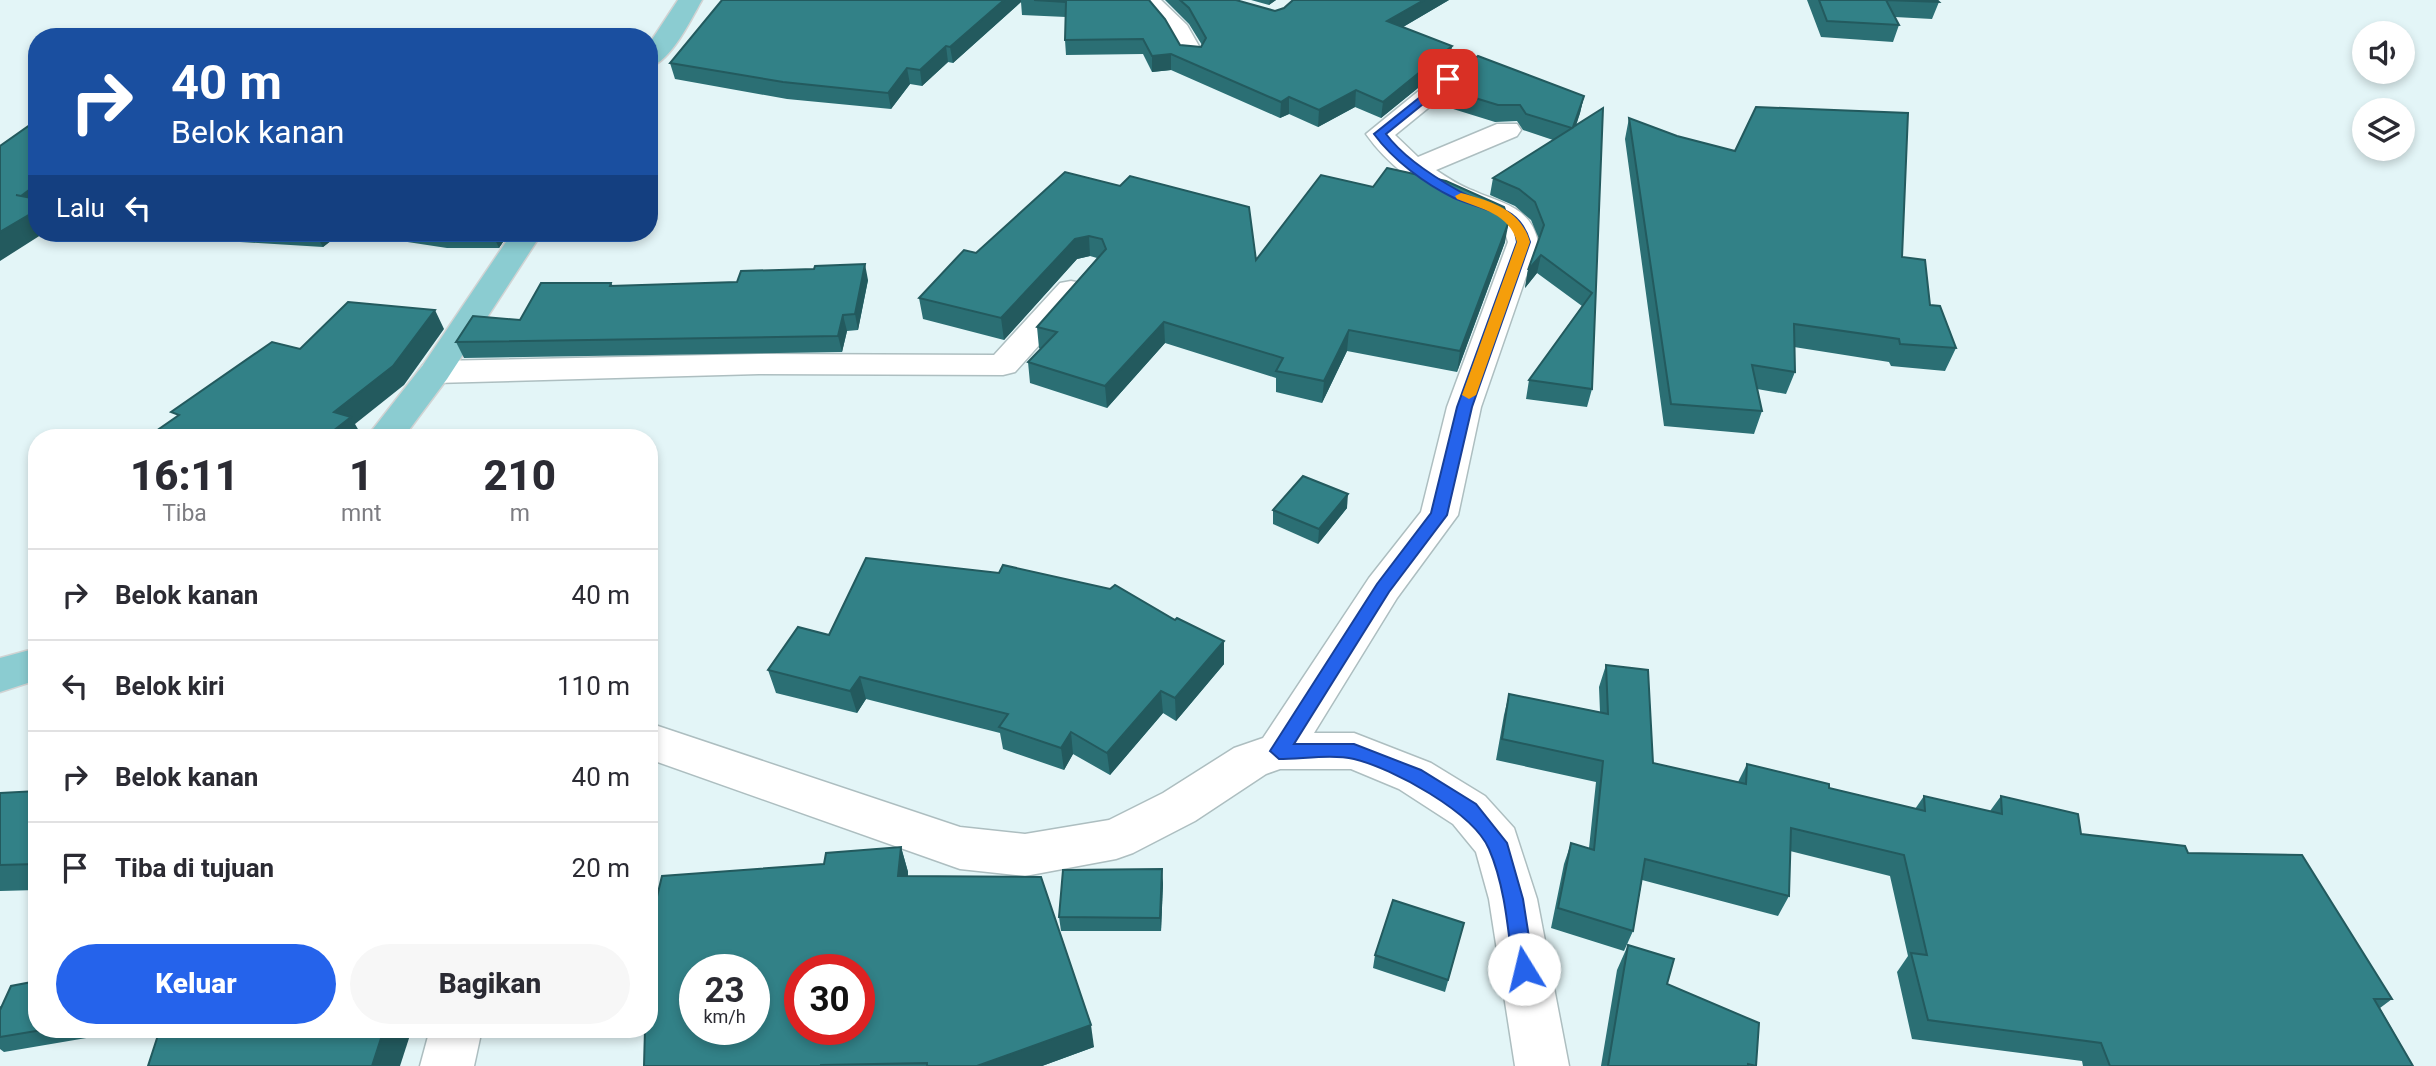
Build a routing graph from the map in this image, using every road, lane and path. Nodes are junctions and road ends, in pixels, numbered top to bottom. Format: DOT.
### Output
graph roads {
  1 [pos="690,0"];
  2 [pos="1148,0"];
  3 [pos="658,49"];
  4 [pos="1192,55"];
  5 [pos="1467,64"];
  6 [pos="1507,130"];
  7 [pos="1417,168"];
  8 [pos="521,242"];
  9 [pos="1090,268"];
  10 [pos="435,372"];
  11 [pos="391,429"];
  12 [pos="28,667"];
  13 [pos="0,676"];
  14 [pos="658,744"];
  15 [pos="1279,751"];
  16 [pos="454,1038"];
  17 [pos="447,1066"];
  18 [pos="1542,1066"];
  1 -- 3 [label="main road"];
  2 -- 4 [label="street"];
  5 -- 7 [label="street"];
  6 -- 7 [label="street"];
  7 -- 15 [label="street"];
  8 -- 10 [label="main road"];
  9 -- 10 [label="street"];
  10 -- 11 [label="main road"];
  12 -- 13 [label="main road"];
  14 -- 15 [label="street"];
  15 -- 18 [label="street"];
  16 -- 17 [label="street"];
}
